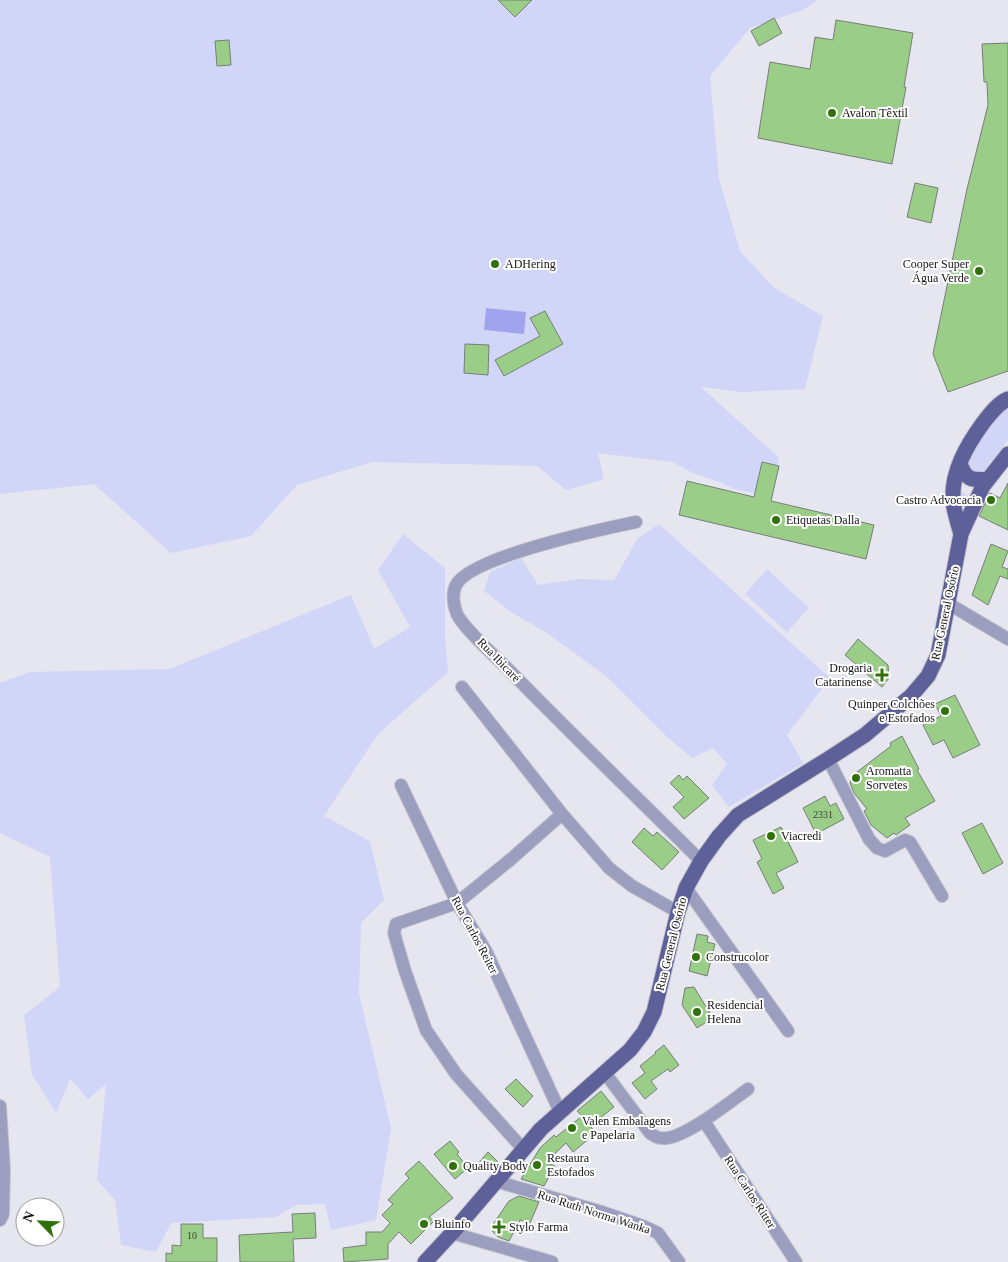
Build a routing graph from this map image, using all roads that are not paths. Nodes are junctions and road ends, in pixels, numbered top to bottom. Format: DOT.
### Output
graph roads {
  1 [pos="1008,399"];
  2 [pos="1008,454"];
  3 [pos="960,462"];
  4 [pos="988,479"];
  5 [pos="636,522"];
  6 [pos="961,534"];
  7 [pos="949,604"];
  8 [pos="1008,639"];
  9 [pos="462,687"];
  10 [pos="828,759"];
  11 [pos="401,785"];
  12 [pos="562,814"];
  13 [pos="701,861"];
  14 [pos="686,888"];
  15 [pos="942,896"];
  16 [pos="457,903"];
  17 [pos="678,912"];
  18 [pos="788,1031"];
  19 [pos="604,1073"];
  20 [pos="748,1089"];
  21 [pos="0,1106"];
  22 [pos="560,1112"];
  23 [pos="704,1121"];
  24 [pos="523,1149"];
  25 [pos="495,1181"];
  26 [pos="0,1220"];
  27 [pos="452,1233"];
  28 [pos="425,1262"];
  29 [pos="552,1262"];
  30 [pos="679,1262"];
  31 [pos="796,1262"];
  1 -- 3 [label="main road, Rua General Osório"];
  2 -- 4 [label="main road, Rua General Osório"];
  3 -- 4 [label="main road"];
  3 -- 6 [label="main road, Rua General Osório"];
  4 -- 6 [label="main road, Rua General Osório"];
  5 -- 13 [label="street, Rua Ibicaré"];
  6 -- 7 [label="main road, Rua General Osório"];
  7 -- 8 [label="street"];
  7 -- 10 [label="main road, Rua General Osório"];
  9 -- 12 [label="street"];
  10 -- 13 [label="main road, Rua General Osório"];
  10 -- 15 [label="street"];
  11 -- 16 [label="street, Rua Carlos Reiter"];
  12 -- 16 [label="street"];
  12 -- 17 [label="street"];
  13 -- 14 [label="main road, Rua General Osório"];
  14 -- 17 [label="main road, Rua General Osório"];
  14 -- 18 [label="street"];
  16 -- 22 [label="street, Rua Carlos Reiter"];
  16 -- 24 [label="street"];
  17 -- 19 [label="main road, Rua General Osório"];
  19 -- 22 [label="main road, Rua General Osório"];
  19 -- 23 [label="street"];
  20 -- 23 [label="street"];
  21 -- 26 [label="street"];
  22 -- 24 [label="main road, Rua General Osório"];
  23 -- 31 [label="street, Rua Carlos Ritter"];
  24 -- 25 [label="main road, Rua General Osório"];
  25 -- 27 [label="main road, Rua General Osório"];
  25 -- 30 [label="street, Rua Ruth Norma Wanka"];
  27 -- 28 [label="main road, Rua General Osório"];
  27 -- 29 [label="street"];
}
